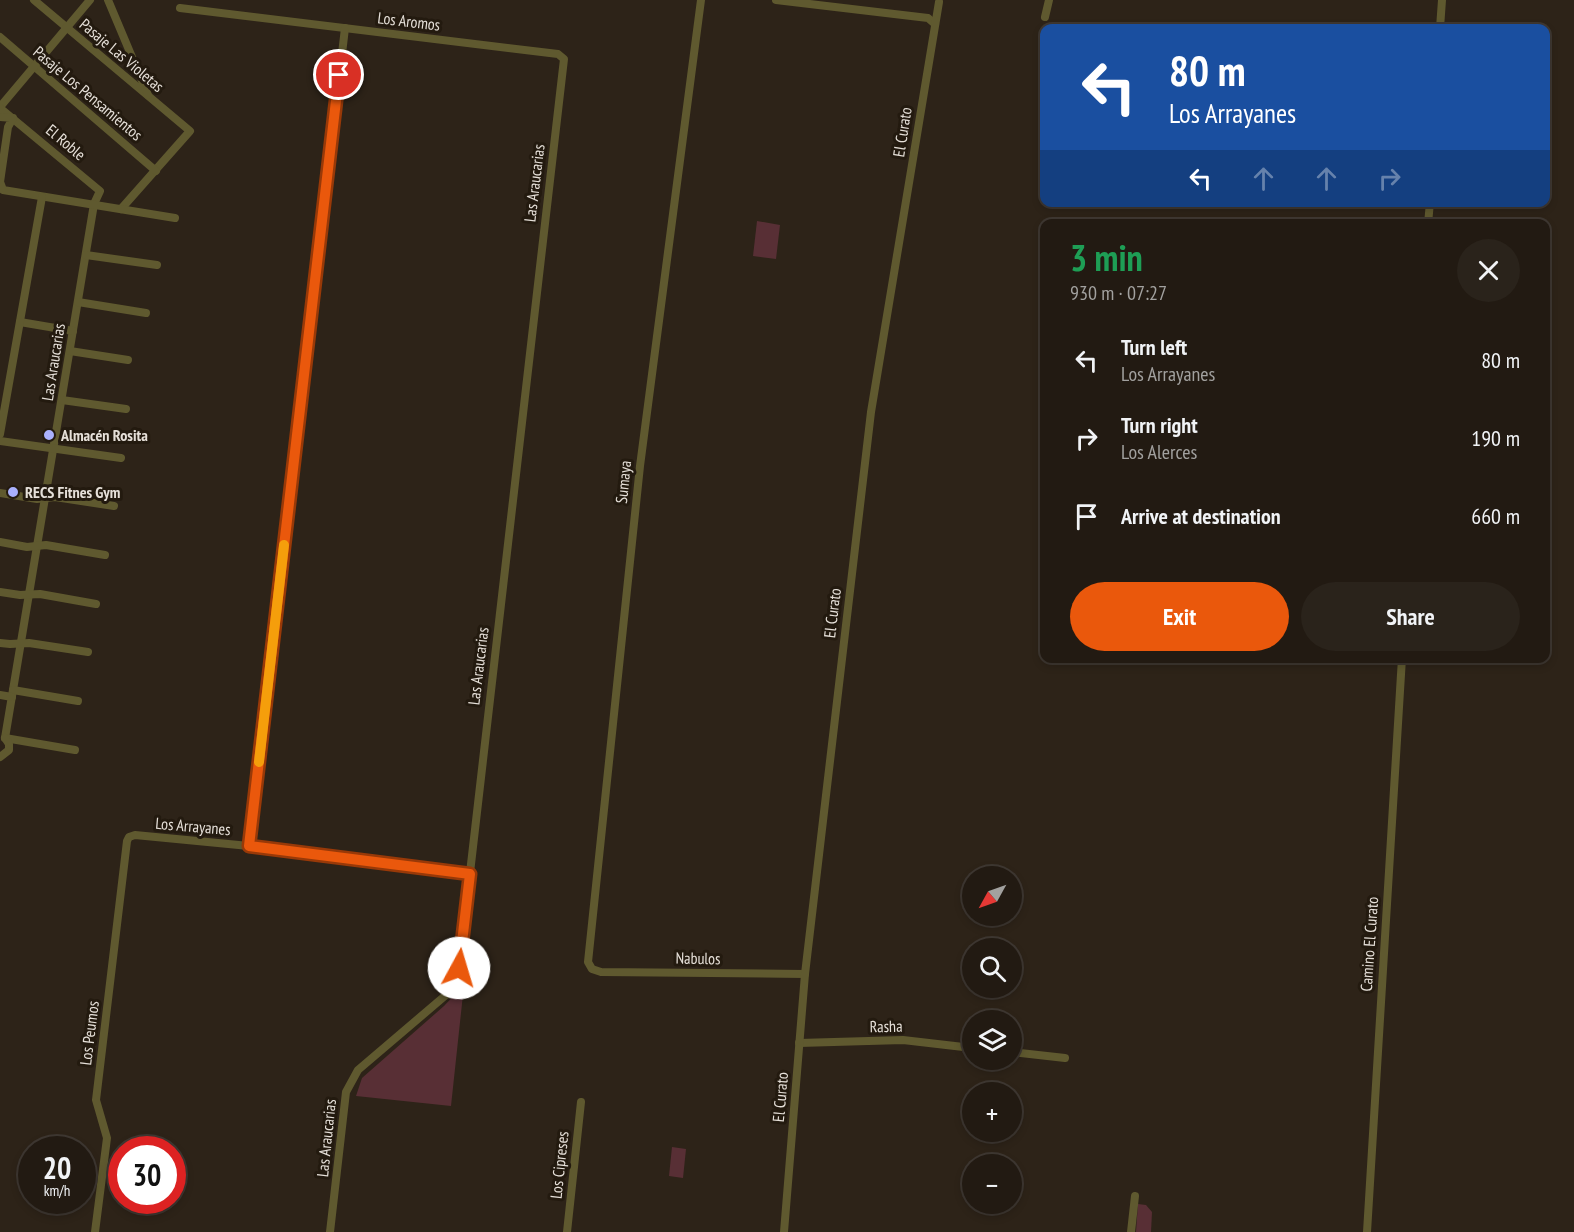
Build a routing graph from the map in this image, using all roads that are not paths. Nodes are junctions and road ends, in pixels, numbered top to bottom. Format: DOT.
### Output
graph roads {
  1 [pos="34,0"];
  2 [pos="90,0"];
  3 [pos="108,0"];
  4 [pos="701,0"];
  5 [pos="776,0"];
  6 [pos="1049,0"];
  7 [pos="1442,0"];
  8 [pos="939,2"];
  9 [pos="180,8"];
  10 [pos="1045,16"];
  11 [pos="935,24"];
  12 [pos="1440,24"];
  13 [pos="67,28"];
  14 [pos="345,28"];
  15 [pos="0,37"];
  16 [pos="563,57"];
  17 [pos="34,66"];
  18 [pos="149,98"];
  19 [pos="0,108"];
  20 [pos="0,117"];
  21 [pos="13,118"];
  22 [pos="156,171"];
  23 [pos="0,182"];
  24 [pos="42,197"];
  25 [pos="94,204"];
  26 [pos="122,209"];
  27 [pos="175,218"];
  28 [pos="86,255"];
  29 [pos="157,265"];
  30 [pos="78,302"];
  31 [pos="146,313"];
  32 [pos="20,322"];
  33 [pos="73,331"];
  34 [pos="70,351"];
  35 [pos="128,360"];
  36 [pos="62,400"];
  37 [pos="126,409"];
  38 [pos="0,435"];
  39 [pos="0,441"];
  40 [pos="53,449"];
  41 [pos="121,458"];
  42 [pos="0,493"];
  43 [pos="45,498"];
  44 [pos="114,506"];
  45 [pos="0,543"];
  46 [pos="37,546"];
  47 [pos="105,555"];
  48 [pos="0,592"];
  49 [pos="29,595"];
  50 [pos="96,604"];
  51 [pos="0,643"];
  52 [pos="21,644"];
  53 [pos="88,652"];
  54 [pos="1402,663"];
  55 [pos="12,693"];
  56 [pos="0,695"];
  57 [pos="78,701"];
  58 [pos="5,738"];
  59 [pos="75,750"];
  60 [pos="0,757"];
  61 [pos="129,837"];
  62 [pos="249,846"];
  63 [pos="470,874"];
  64 [pos="592,969"];
  65 [pos="805,974"];
  66 [pos="799,1043"];
  67 [pos="962,1047"];
  68 [pos="1022,1053"];
  69 [pos="1065,1058"];
  70 [pos="581,1102"];
  71 [pos="1134,1196"];
  72 [pos="95,1232"];
  73 [pos="330,1232"];
  74 [pos="567,1232"];
  75 [pos="784,1232"];
  76 [pos="1131,1232"];
  77 [pos="1366,1232"];
  1 -- 13 [label="street, Pasaje Las Violetas"];
  2 -- 13 [label="street"];
  3 -- 18 [label="street"];
  4 -- 64 [label="street, Sumaya"];
  5 -- 11 [label="street"];
  6 -- 10 [label="street"];
  7 -- 12 [label="street"];
  8 -- 11 [label="street, El Curato"];
  9 -- 14 [label="street, Los Aromos"];
  11 -- 65 [label="street, El Curato"];
  13 -- 17 [label="street"];
  13 -- 18 [label="street, Pasaje Las Violetas"];
  14 -- 16 [label="street, Los Aromos"];
  14 -- 62 [label="street"];
  15 -- 17 [label="street, Pasaje Los Pensamientos"];
  16 -- 63 [label="street, Las Araucarias"];
  17 -- 19 [label="street"];
  17 -- 22 [label="street, Pasaje Los Pensamientos"];
  18 -- 22 [label="street, Pasaje Las Violetas"];
  19 -- 21 [label="street, El Roble"];
  20 -- 21 [label="street"];
  21 -- 23 [label="street"];
  21 -- 25 [label="street, El Roble"];
  22 -- 26 [label="street"];
  23 -- 24 [label="street"];
  24 -- 25 [label="street"];
  24 -- 32 [label="street"];
  25 -- 26 [label="street"];
  25 -- 28 [label="street, Las Araucarias"];
  26 -- 27 [label="street"];
  28 -- 29 [label="street"];
  28 -- 30 [label="street, Las Araucarias"];
  30 -- 31 [label="street"];
  30 -- 33 [label="street, Las Araucarias"];
  32 -- 33 [label="street"];
  32 -- 38 [label="street"];
  33 -- 34 [label="street, Las Araucarias"];
  34 -- 35 [label="street"];
  34 -- 36 [label="street, Las Araucarias"];
  36 -- 37 [label="street"];
  36 -- 40 [label="street, Las Araucarias"];
  39 -- 40 [label="street"];
  40 -- 41 [label="street"];
  40 -- 43 [label="street, Las Araucarias"];
  42 -- 43 [label="street"];
  43 -- 44 [label="street"];
  43 -- 46 [label="street, Las Araucarias"];
  45 -- 46 [label="street"];
  46 -- 47 [label="street"];
  46 -- 49 [label="street, Las Araucarias"];
  48 -- 49 [label="street"];
  49 -- 50 [label="street"];
  49 -- 52 [label="street, Las Araucarias"];
  51 -- 52 [label="street"];
  52 -- 53 [label="street"];
  52 -- 55 [label="street, Las Araucarias"];
  54 -- 77 [label="street, Camino El Curato"];
  55 -- 56 [label="street"];
  55 -- 57 [label="street"];
  55 -- 58 [label="street, Las Araucarias"];
  58 -- 59 [label="street"];
  58 -- 60 [label="street, Las Araucarias"];
  61 -- 62 [label="street, Los Arrayanes"];
  61 -- 72 [label="street, Los Peumos"];
  62 -- 63 [label="street, Los Arrayanes"];
  63 -- 73 [label="street, Las Araucarias"];
  64 -- 65 [label="street, Nabulos"];
  65 -- 66 [label="street, El Curato"];
  66 -- 67 [label="street, Rasha"];
  66 -- 75 [label="street, El Curato"];
  68 -- 69 [label="street"];
  70 -- 74 [label="street, Los Cipreses"];
  71 -- 76 [label="street"];
}
